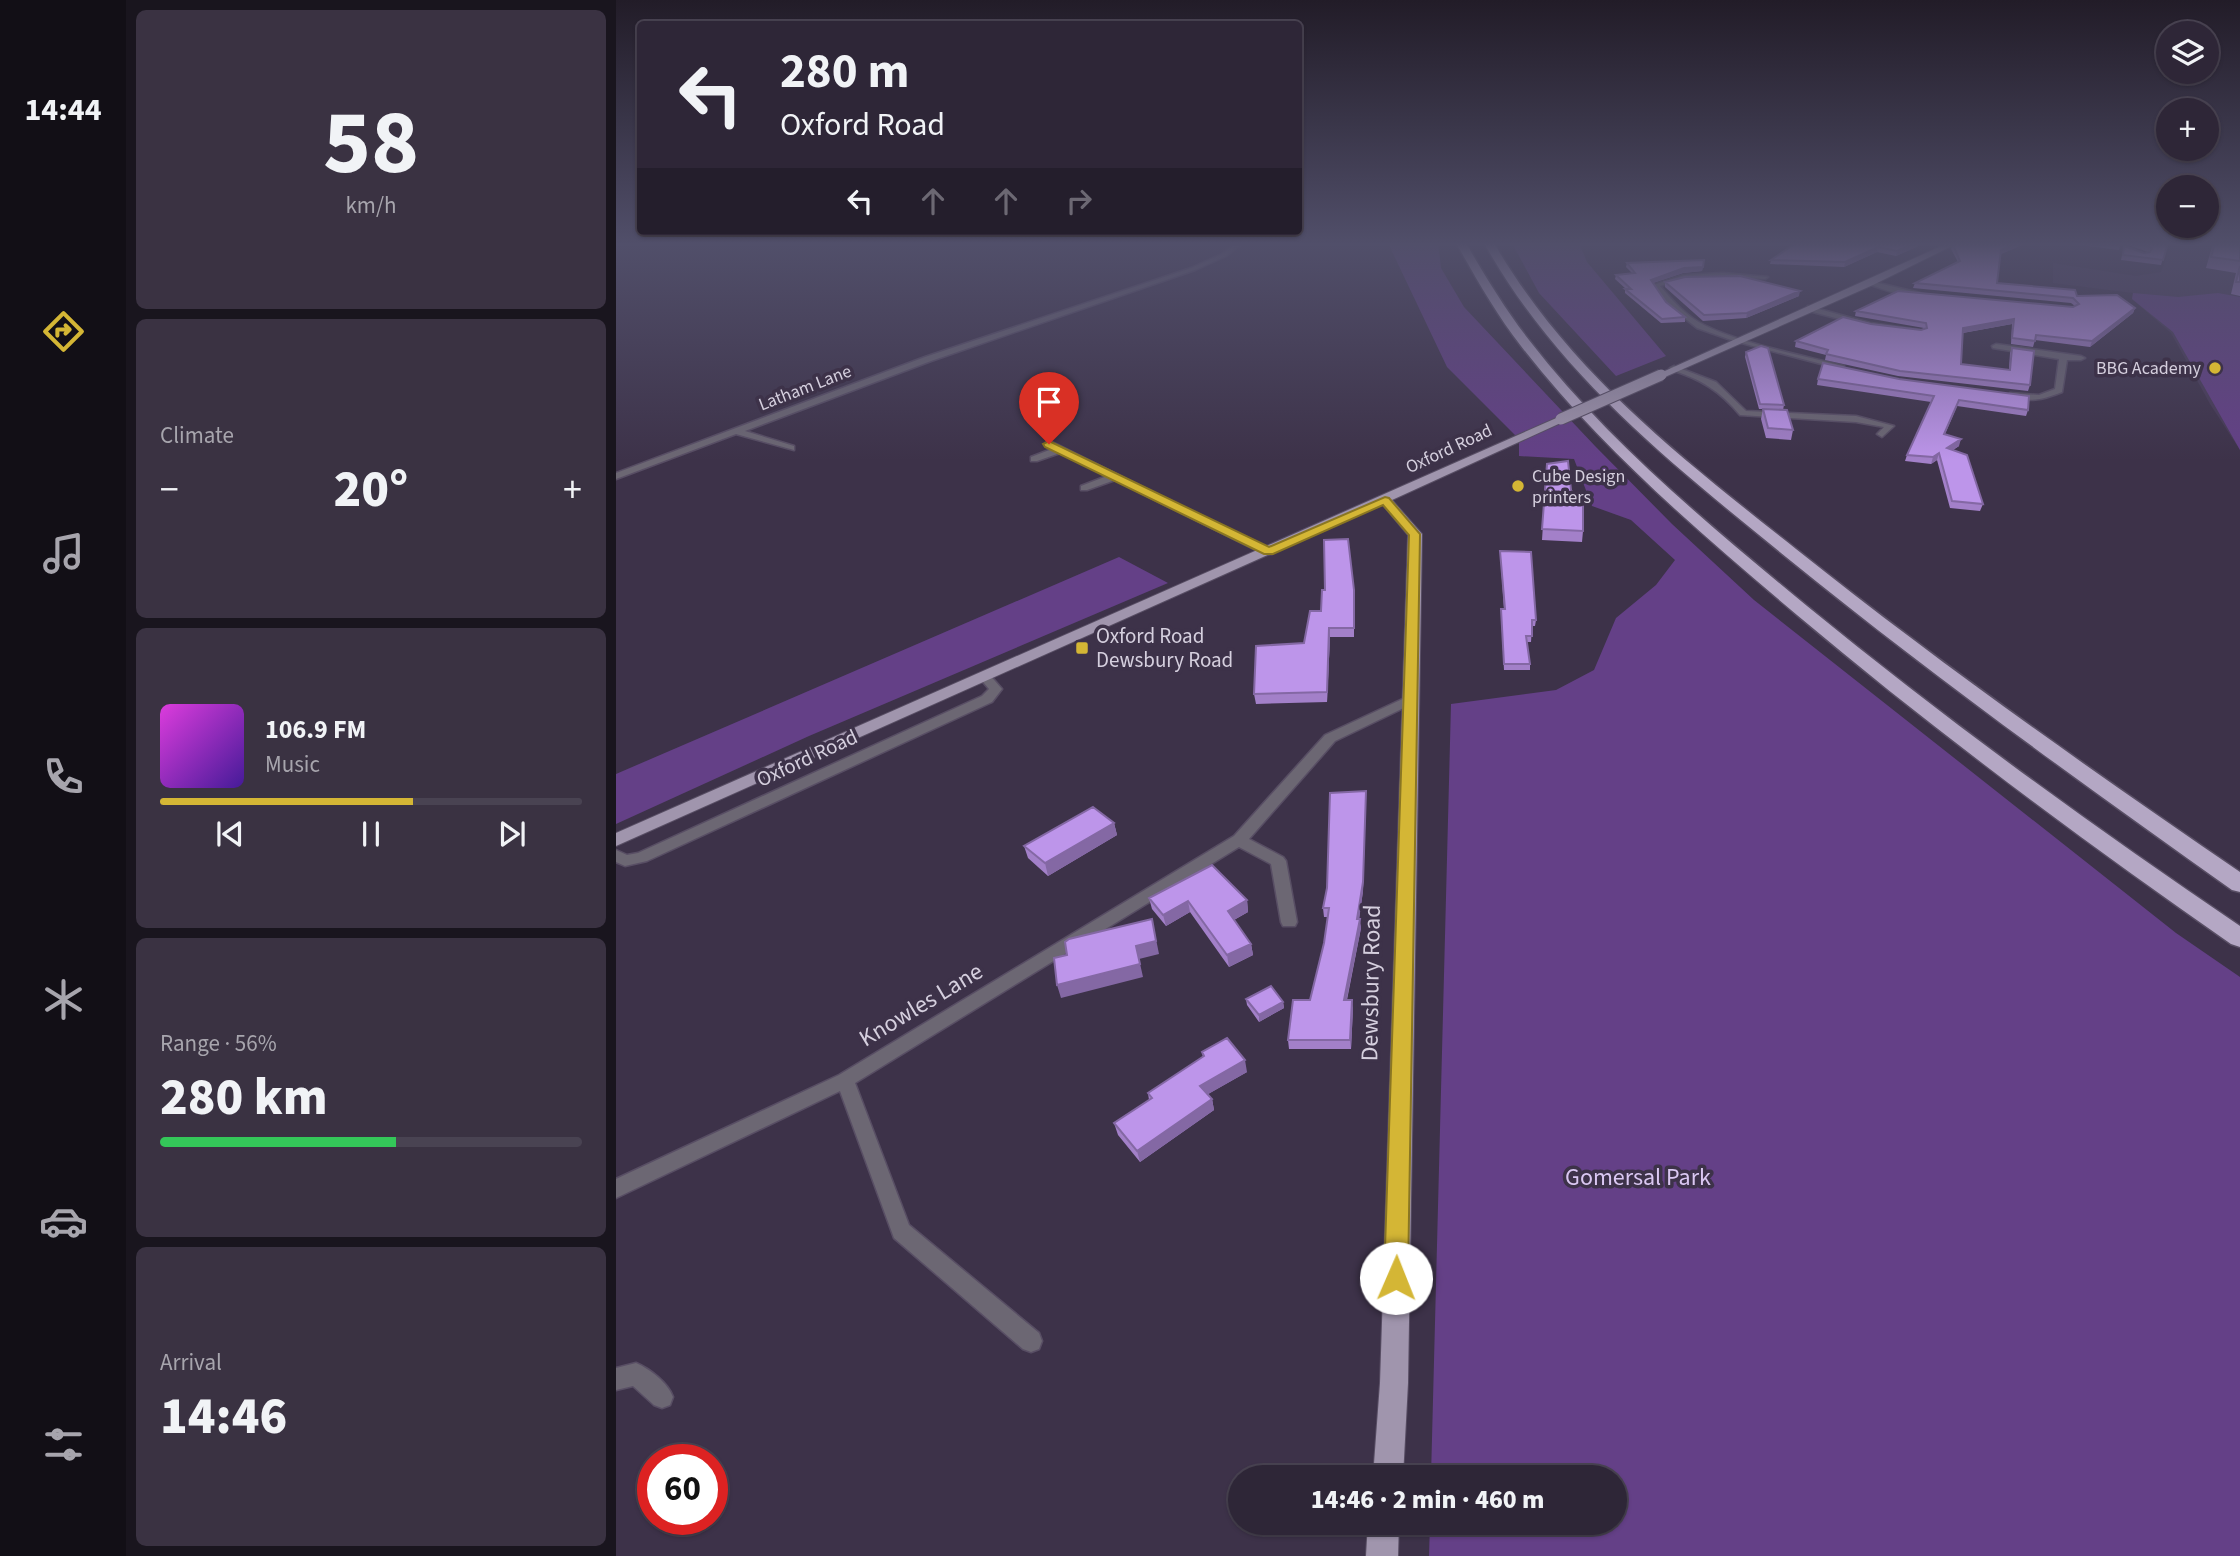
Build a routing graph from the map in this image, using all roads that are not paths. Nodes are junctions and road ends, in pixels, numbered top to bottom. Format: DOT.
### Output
graph roads {
  1 [pos="1057,316"];
  2 [pos="1504,316"];
  3 [pos="1536,316"];
  4 [pos="1687,316"];
  5 [pos="1791,316"];
  6 [pos="1836,316"];
  7 [pos="1920,331"];
  8 [pos="1737,339"];
  9 [pos="1996,346"];
  10 [pos="2063,357"];
  11 [pos="2081,358"];
  12 [pos="1674,368"];
  13 [pos="1846,369"];
  14 [pos="2001,393"];
  15 [pos="736,430"];
  16 [pos="1882,434"];
  17 [pos="1049,444"];
  18 [pos="791,448"];
  19 [pos="1059,450"];
  20 [pos="1034,459"];
  21 [pos="616,476"];
  22 [pos="1114,477"];
  23 [pos="1084,488"];
  24 [pos="1385,500"];
  25 [pos="1268,552"];
  26 [pos="984,676"];
  27 [pos="1409,700"];
  28 [pos="1239,839"];
  29 [pos="616,840"];
  30 [pos="616,855"];
  31 [pos="2240,884"];
  32 [pos="1289,922"];
  33 [pos="2240,937"];
  34 [pos="845,1080"];
  35 [pos="616,1189"];
  36 [pos="1031,1341"];
  37 [pos="616,1379"];
  38 [pos="662,1397"];
  39 [pos="1389,1465"];
  40 [pos="1383,1535"];
  41 [pos="1382,1556"];
  1 -- 15 [label="street, Latham Lane"];
  2 -- 33 [label="highway"];
  3 -- 31 [label="highway"];
  4 -- 8 [label="street"];
  5 -- 8 [label="main road, Oxford Road"];
  6 -- 7 [label="street"];
  8 -- 12 [label="main road, Oxford Road"];
  8 -- 13 [label="street"];
  9 -- 10 [label="street"];
  10 -- 11 [label="street"];
  10 -- 14 [label="street"];
  12 -- 16 [label="street"];
  12 -- 24 [label="main road, Oxford Road, bridge"];
  15 -- 18 [label="street"];
  15 -- 21 [label="street, Latham Lane"];
  17 -- 19 [label="street"];
  19 -- 20 [label="street"];
  19 -- 22 [label="street"];
  22 -- 23 [label="street"];
  22 -- 25 [label="street"];
  24 -- 25 [label="main road, Oxford Road"];
  24 -- 27 [label="main road, Dewsbury Road"];
  25 -- 26 [label="main road, Oxford Road"];
  26 -- 29 [label="main road, Oxford Road"];
  26 -- 30 [label="street, Oxford Road"];
  27 -- 28 [label="street, Knowles Lane"];
  27 -- 39 [label="main road, Dewsbury Road"];
  28 -- 32 [label="street"];
  28 -- 34 [label="street, Knowles Lane"];
  34 -- 35 [label="street, Knowles Lane"];
  34 -- 36 [label="street"];
  37 -- 38 [label="street"];
  40 -- 41 [label="main road"];
}
